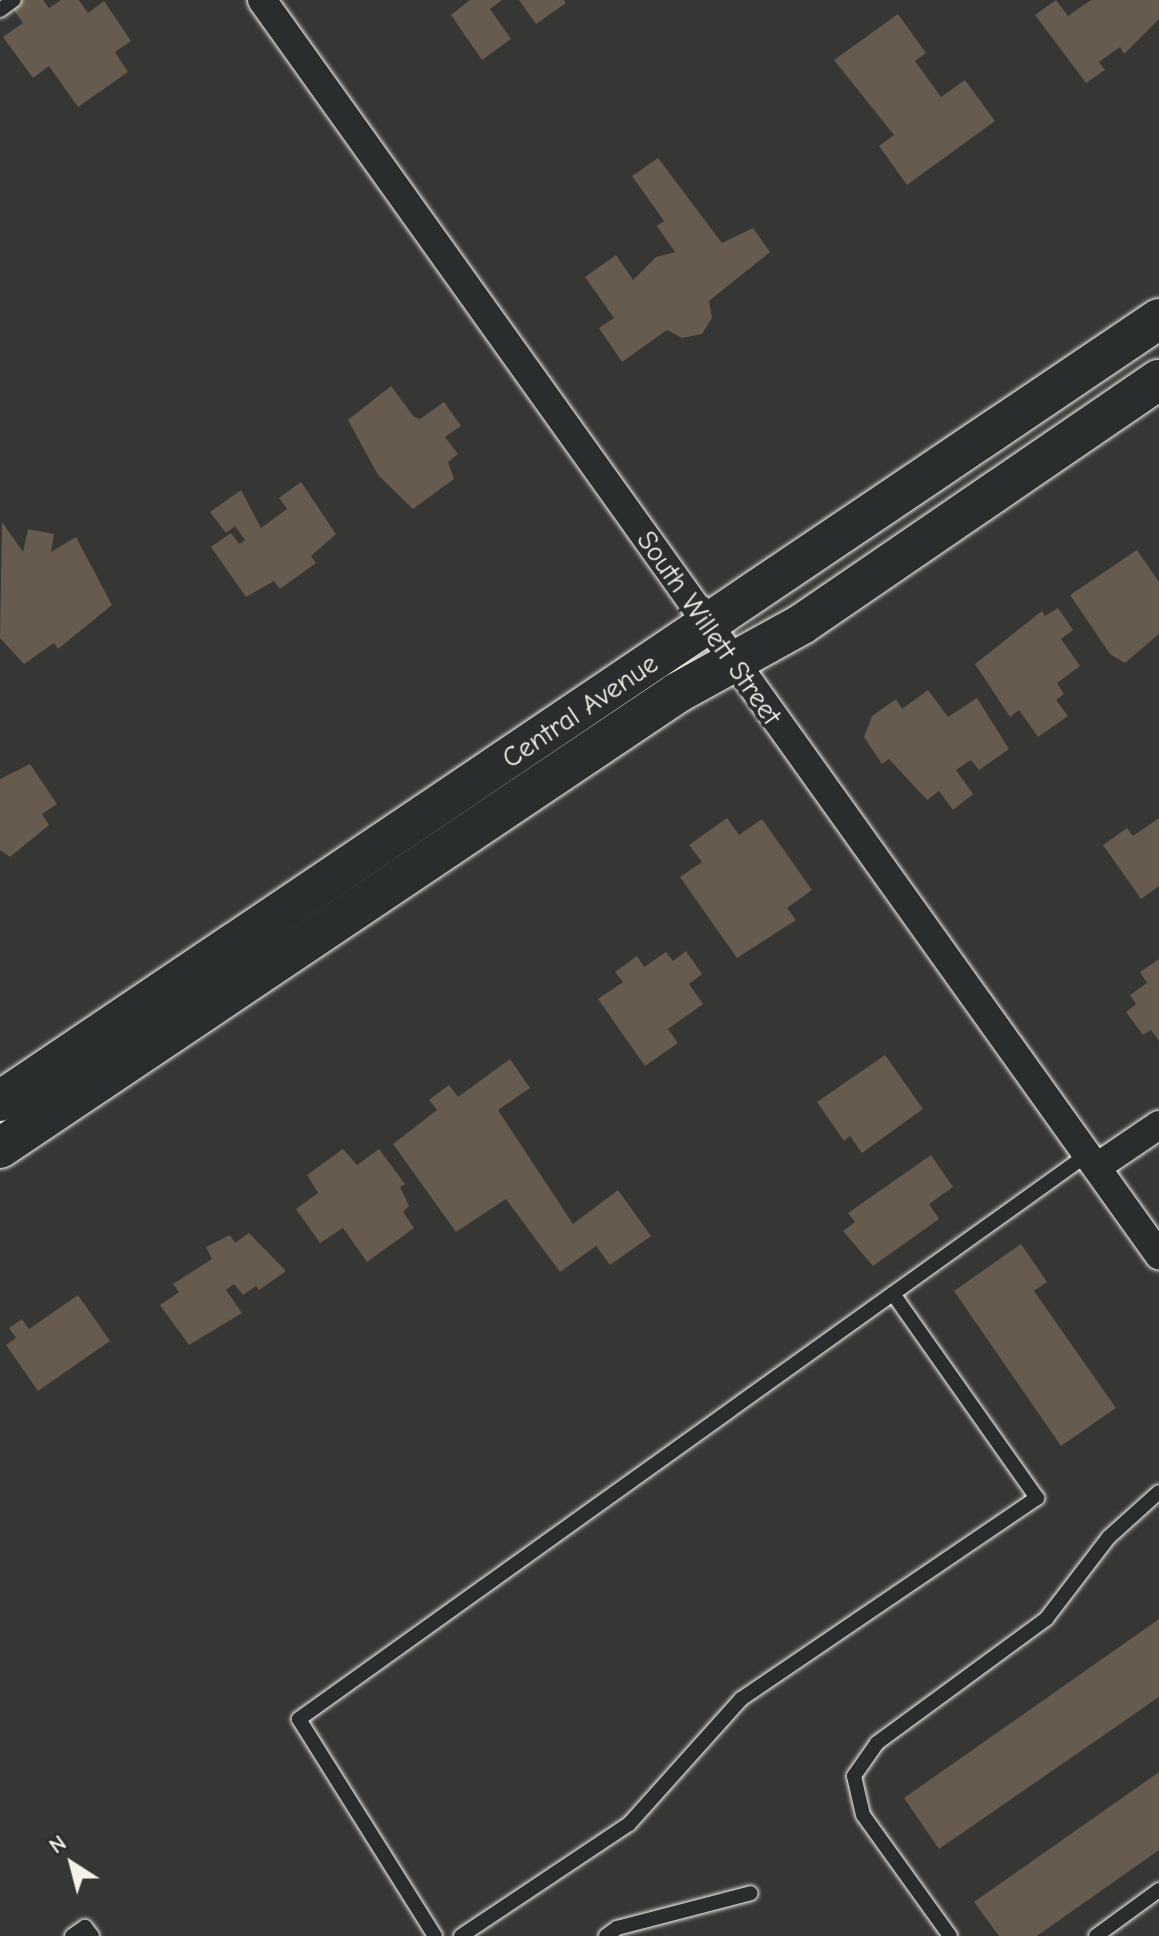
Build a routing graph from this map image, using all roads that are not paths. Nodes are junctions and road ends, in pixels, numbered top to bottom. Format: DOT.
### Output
graph roads {
  1 [pos="14,0"];
  2 [pos="262,0"];
  3 [pos="0,10"];
  4 [pos="1159,319"];
  5 [pos="1159,380"];
  6 [pos="707,625"];
  7 [pos="730,660"];
  8 [pos="331,878"];
  9 [pos="353,911"];
  10 [pos="0,1101"];
  11 [pos="1159,1125"];
  12 [pos="0,1148"];
  13 [pos="1093,1161"];
  14 [pos="1159,1255"];
  15 [pos="893,1294"];
  16 [pos="1159,1492"];
  17 [pos="1159,1890"];
  18 [pos="751,1893"];
  19 [pos="72,1936"];
  20 [pos="92,1936"];
  21 [pos="435,1936"];
  22 [pos="461,1936"];
  23 [pos="606,1936"];
  24 [pos="950,1936"];
  25 [pos="1096,1936"];
  1 -- 3 [label="lane"];
  2 -- 6 [label="street, South Willett Street"];
  4 -- 6 [label="main road, Central Avenue"];
  5 -- 7 [label="main road, Central Avenue"];
  6 -- 7 [label="street, South Willett Street"];
  6 -- 8 [label="main road, Central Avenue"];
  7 -- 9 [label="main road, Central Avenue"];
  7 -- 13 [label="street, South Willett Street"];
  8 -- 9 [label="lane"];
  8 -- 10 [label="main road, Central Avenue"];
  9 -- 12 [label="main road, Central Avenue"];
  11 -- 13 [label="street"];
  13 -- 14 [label="street, South Willett Street"];
  13 -- 15 [label="lane"];
  15 -- 21 [label="lane"];
  15 -- 22 [label="lane"];
  16 -- 24 [label="lane"];
  17 -- 25 [label="lane"];
  18 -- 23 [label="lane"];
  19 -- 20 [label="lane"];
}
